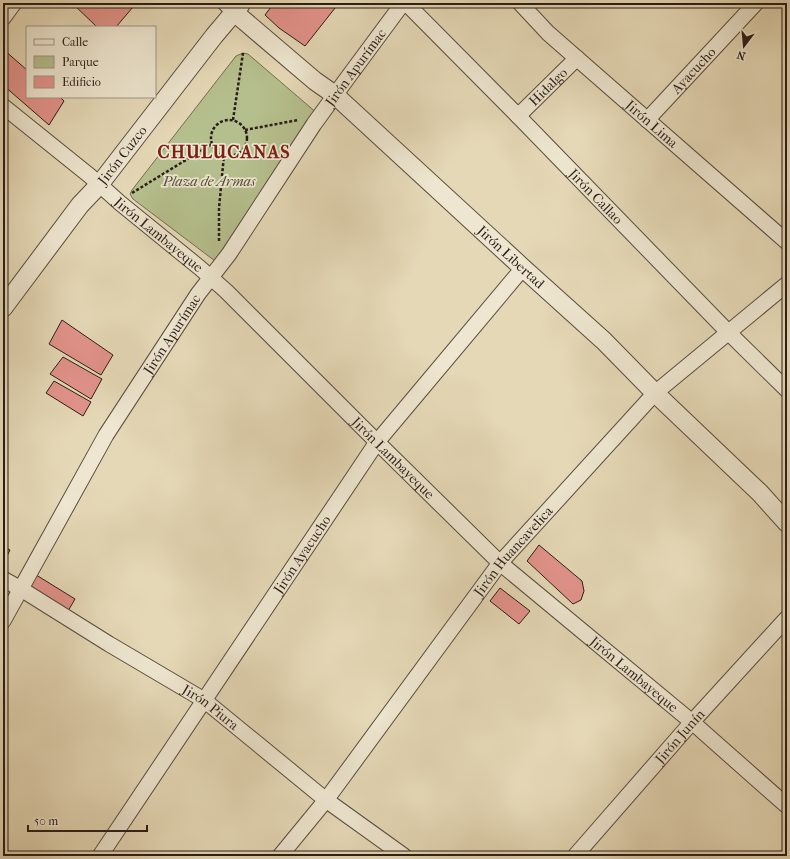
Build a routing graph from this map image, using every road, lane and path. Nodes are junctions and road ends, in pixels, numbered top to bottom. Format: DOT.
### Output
graph roads {
  1 [pos="14,3"];
  2 [pos="404,3"];
  3 [pos="756,3"];
  4 [pos="234,6"];
  5 [pos="528,6"];
  6 [pos="3,18"];
  7 [pos="243,53"];
  8 [pos="577,58"];
  9 [pos="335,95"];
  10 [pos="3,106"];
  11 [pos="518,116"];
  12 [pos="304,119"];
  13 [pos="233,120"];
  14 [pos="647,120"];
  15 [pos="245,130"];
  16 [pos="212,144"];
  17 [pos="224,155"];
  18 [pos="99,185"];
  19 [pos="130,194"];
  20 [pos="787,242"];
  21 [pos="219,246"];
  22 [pos="523,268"];
  23 [pos="211,278"];
  24 [pos="787,284"];
  25 [pos="3,308"];
  26 [pos="728,332"];
  27 [pos="787,390"];
  28 [pos="655,393"];
  29 [pos="377,442"];
  30 [pos="787,523"];
  31 [pos="500,563"];
  32 [pos="3,579"];
  33 [pos="21,589"];
  34 [pos="787,618"];
  35 [pos="3,621"];
  36 [pos="204,700"];
  37 [pos="692,722"];
  38 [pos="326,800"];
  39 [pos="787,806"];
  40 [pos="100,856"];
  41 [pos="280,856"];
  42 [pos="404,856"];
  43 [pos="575,856"];
  1 -- 6 [label="street"];
  2 -- 9 [label="street, Jirón Apurímac"];
  2 -- 11 [label="street, Jirón Callao"];
  3 -- 14 [label="street, Ayacucho"];
  4 -- 9 [label="street, Jirón Libertad"];
  4 -- 18 [label="street, Jirón Cuzco"];
  5 -- 8 [label="street, Jirón Lima"];
  7 -- 13 [label="path"];
  8 -- 11 [label="street, Hidalgo"];
  8 -- 14 [label="street, Jirón Lima"];
  9 -- 22 [label="street, Jirón Libertad"];
  9 -- 23 [label="street, Jirón Apurímac"];
  10 -- 18 [label="street, Jirón Lambayeque"];
  11 -- 26 [label="street, Jirón Callao"];
  12 -- 15 [label="path"];
  13 -- 15 [label="path"];
  13 -- 16 [label="path"];
  14 -- 20 [label="street, Jirón Lima"];
  15 -- 17 [label="path"];
  16 -- 17 [label="path"];
  16 -- 19 [label="path"];
  17 -- 21 [label="path"];
  18 -- 23 [label="street, Jirón Lambayeque"];
  18 -- 25 [label="street, Jirón Cuzco"];
  22 -- 28 [label="street, Jirón Libertad"];
  22 -- 29 [label="street, Jirón Ayacucho"];
  23 -- 29 [label="street, Jirón Lambayeque"];
  23 -- 33 [label="street, Jirón Apurímac"];
  24 -- 26 [label="street, Jirón Huancavelica"];
  26 -- 27 [label="street, Jirón Callao"];
  26 -- 28 [label="street, Jirón Huancavelica"];
  28 -- 30 [label="street, Jirón Libertad"];
  28 -- 31 [label="street, Jirón Huancavelica"];
  29 -- 31 [label="street, Jirón Lambayeque"];
  29 -- 36 [label="street, Jirón Ayacucho"];
  31 -- 37 [label="street, Jirón Lambayeque"];
  31 -- 38 [label="street, Jirón Huancavelica"];
  32 -- 33 [label="street, Jirón Piura"];
  33 -- 35 [label="street, Jirón Apurímac"];
  33 -- 36 [label="street, Jirón Piura"];
  34 -- 37 [label="street, Jirón Junín"];
  36 -- 38 [label="street, Jirón Piura"];
  36 -- 40 [label="street, Jirón Ayacucho"];
  37 -- 39 [label="street, Jirón Lambayeque"];
  37 -- 43 [label="street, Jirón Junín"];
  38 -- 41 [label="street, Jirón Huancavelica"];
  38 -- 42 [label="street, Jirón Piura"];
}
